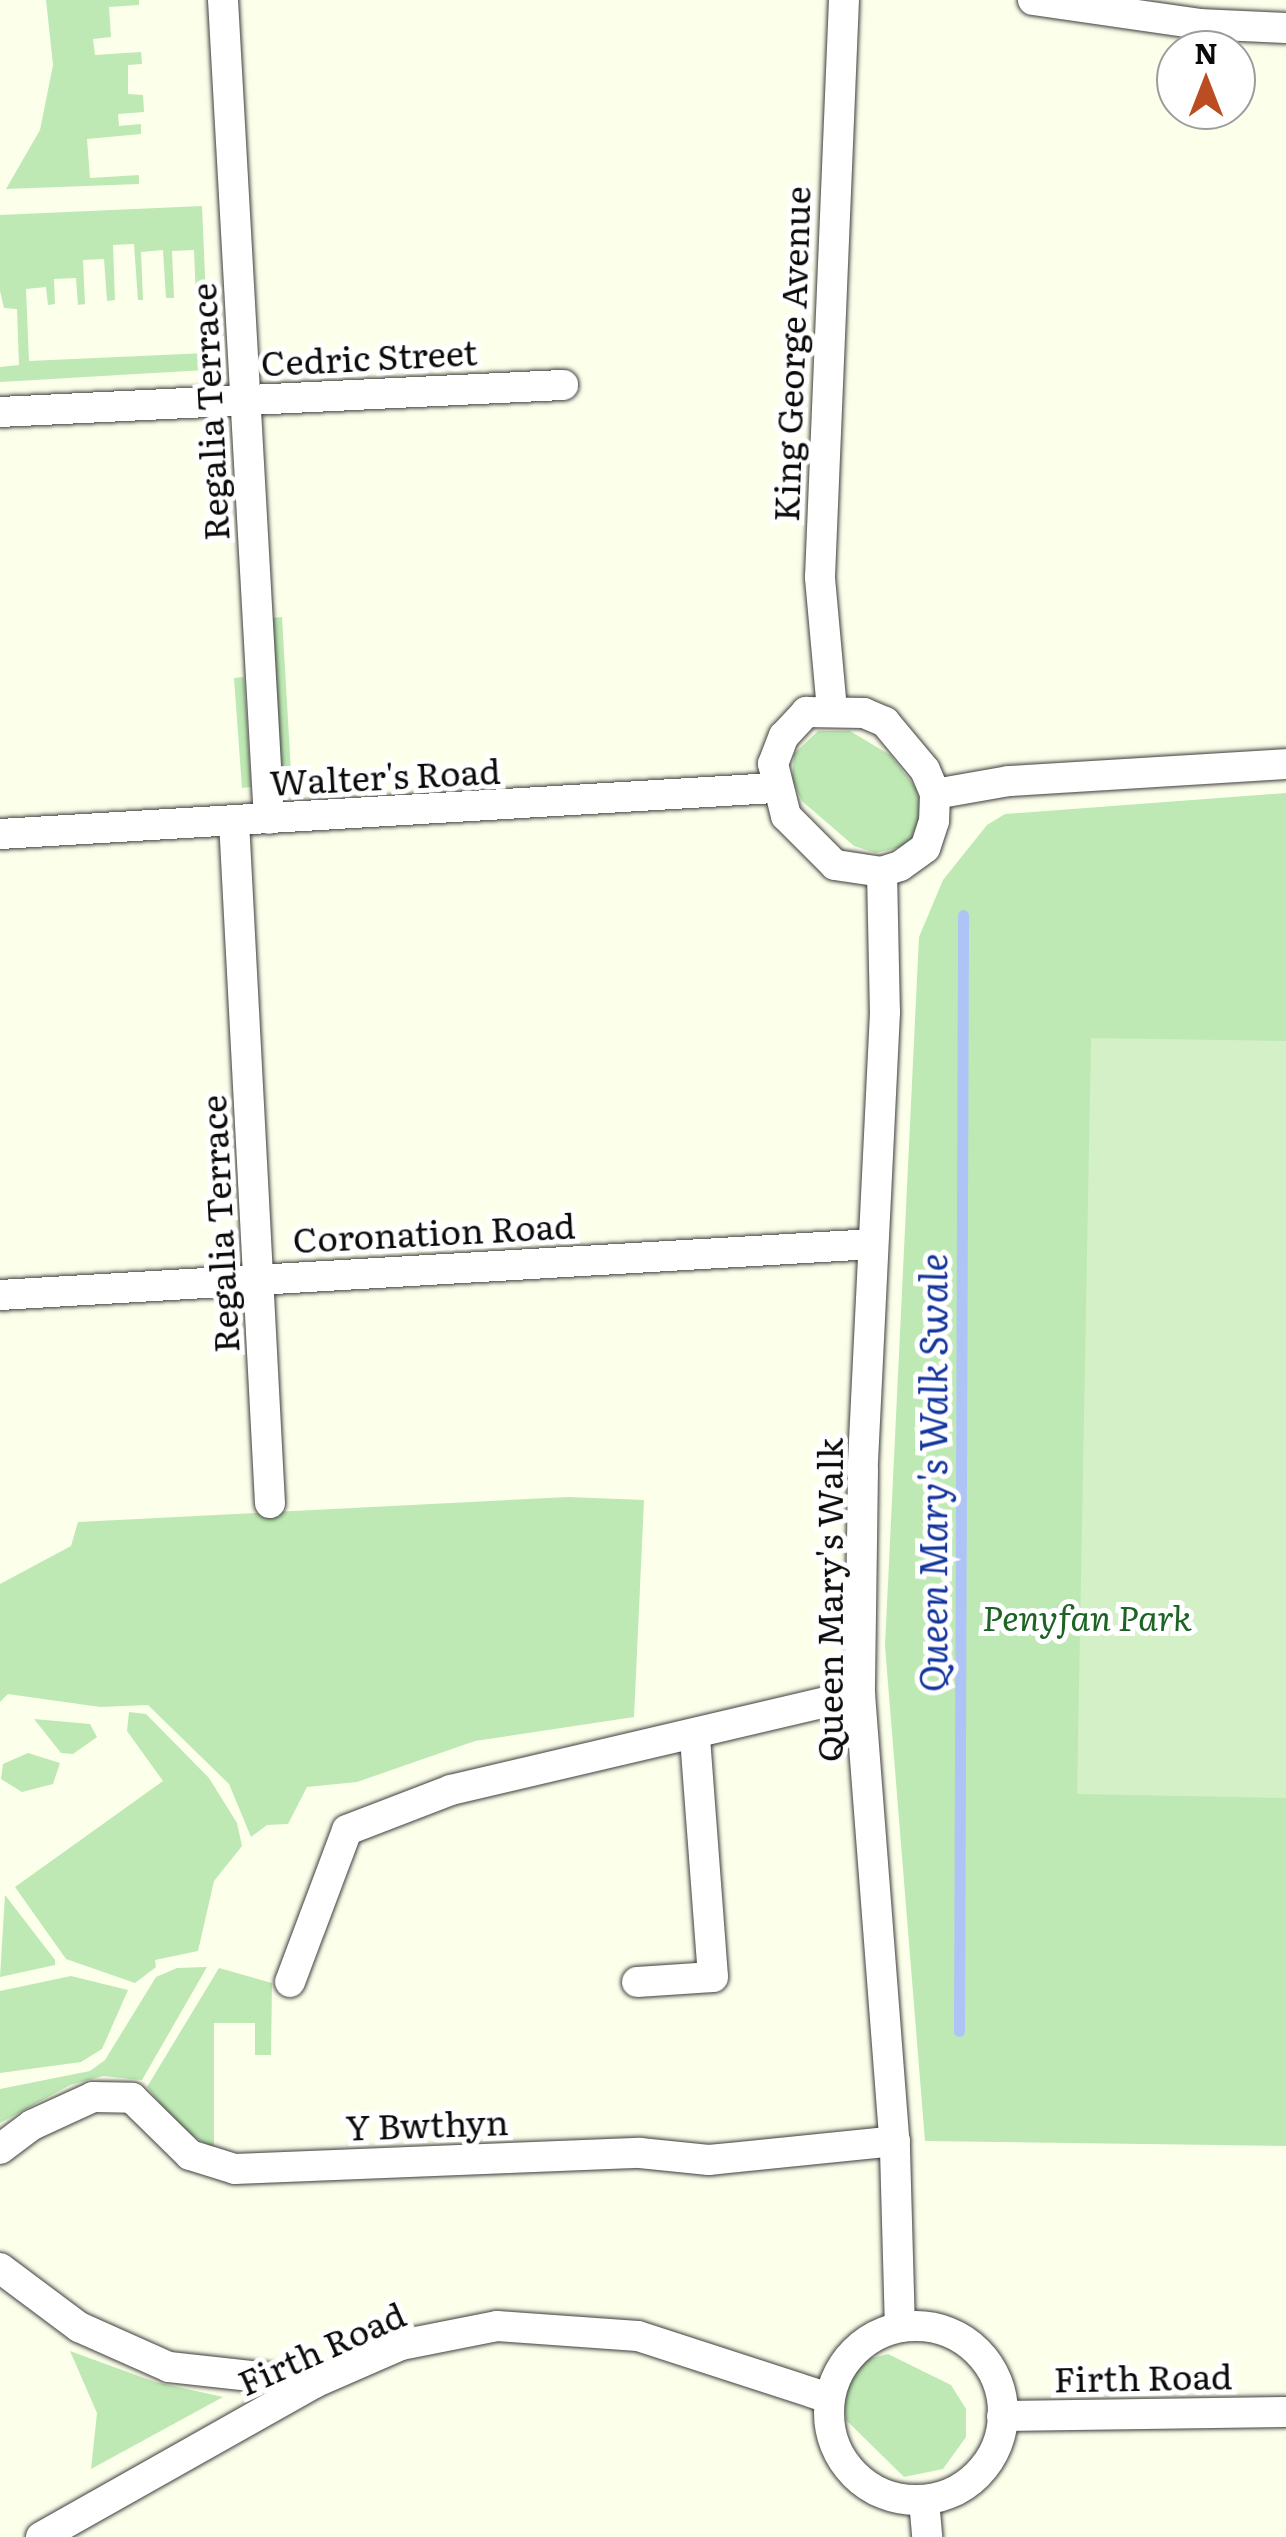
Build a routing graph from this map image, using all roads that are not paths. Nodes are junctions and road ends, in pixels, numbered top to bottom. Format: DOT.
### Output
graph roads {
  1 [pos="223,0"];
  2 [pos="844,0"];
  3 [pos="1033,0"];
  4 [pos="1286,28"];
  5 [pos="563,385"];
  6 [pos="244,399"];
  7 [pos="0,412"];
  8 [pos="832,710"];
  9 [pos="1286,764"];
  10 [pos="775,788"];
  11 [pos="935,794"];
  12 [pos="269,819"];
  13 [pos="234,821"];
  14 [pos="0,834"];
  15 [pos="882,872"];
  16 [pos="873,1244"];
  17 [pos="258,1278"];
  18 [pos="0,1295"];
  19 [pos="270,1503"];
  20 [pos="860,1694"];
  21 [pos="695,1735"];
  22 [pos="290,1982"];
  23 [pos="637,1982"];
  24 [pos="895,2141"];
  25 [pos="0,2149"];
  26 [pos="0,2268"];
  27 [pos="900,2327"];
  28 [pos="314,2384"];
  29 [pos="829,2398"];
  30 [pos="1286,2412"];
  31 [pos="1002,2416"];
  32 [pos="924,2500"];
  33 [pos="40,2537"];
  34 [pos="927,2537"];
  1 -- 6 [label="street, Regalia Terrace"];
  2 -- 8 [label="street, King George Avenue"];
  3 -- 4 [label="street"];
  5 -- 6 [label="street, Cedric Street"];
  6 -- 7 [label="street, Cedric Street"];
  6 -- 12 [label="street, Regalia Terrace"];
  8 -- 10 [label="street"];
  8 -- 11 [label="street"];
  9 -- 11 [label="street"];
  10 -- 12 [label="street, Walter's Road"];
  10 -- 15 [label="street"];
  11 -- 15 [label="street"];
  12 -- 13 [label="street, Walter's Road"];
  13 -- 14 [label="street, Walter's Road"];
  13 -- 17 [label="street, Regalia Terrace"];
  15 -- 16 [label="street, Queen Mary's Walk"];
  16 -- 17 [label="street, Coronation Road"];
  16 -- 20 [label="street, Queen Mary's Walk"];
  17 -- 18 [label="street, Coronation Road"];
  17 -- 19 [label="street, Regalia Terrace"];
  20 -- 21 [label="street"];
  20 -- 24 [label="street, Queen Mary's Walk"];
  21 -- 22 [label="street"];
  21 -- 23 [label="street"];
  24 -- 25 [label="street, Y Bwthyn"];
  24 -- 27 [label="street, Queen Mary's Walk"];
  26 -- 28 [label="street"];
  27 -- 29 [label="street"];
  27 -- 31 [label="street"];
  28 -- 29 [label="street, Firth Road"];
  28 -- 33 [label="street, Firth Road"];
  29 -- 32 [label="street"];
  30 -- 31 [label="street, Firth Road"];
  31 -- 32 [label="street"];
  32 -- 34 [label="street"];
}
